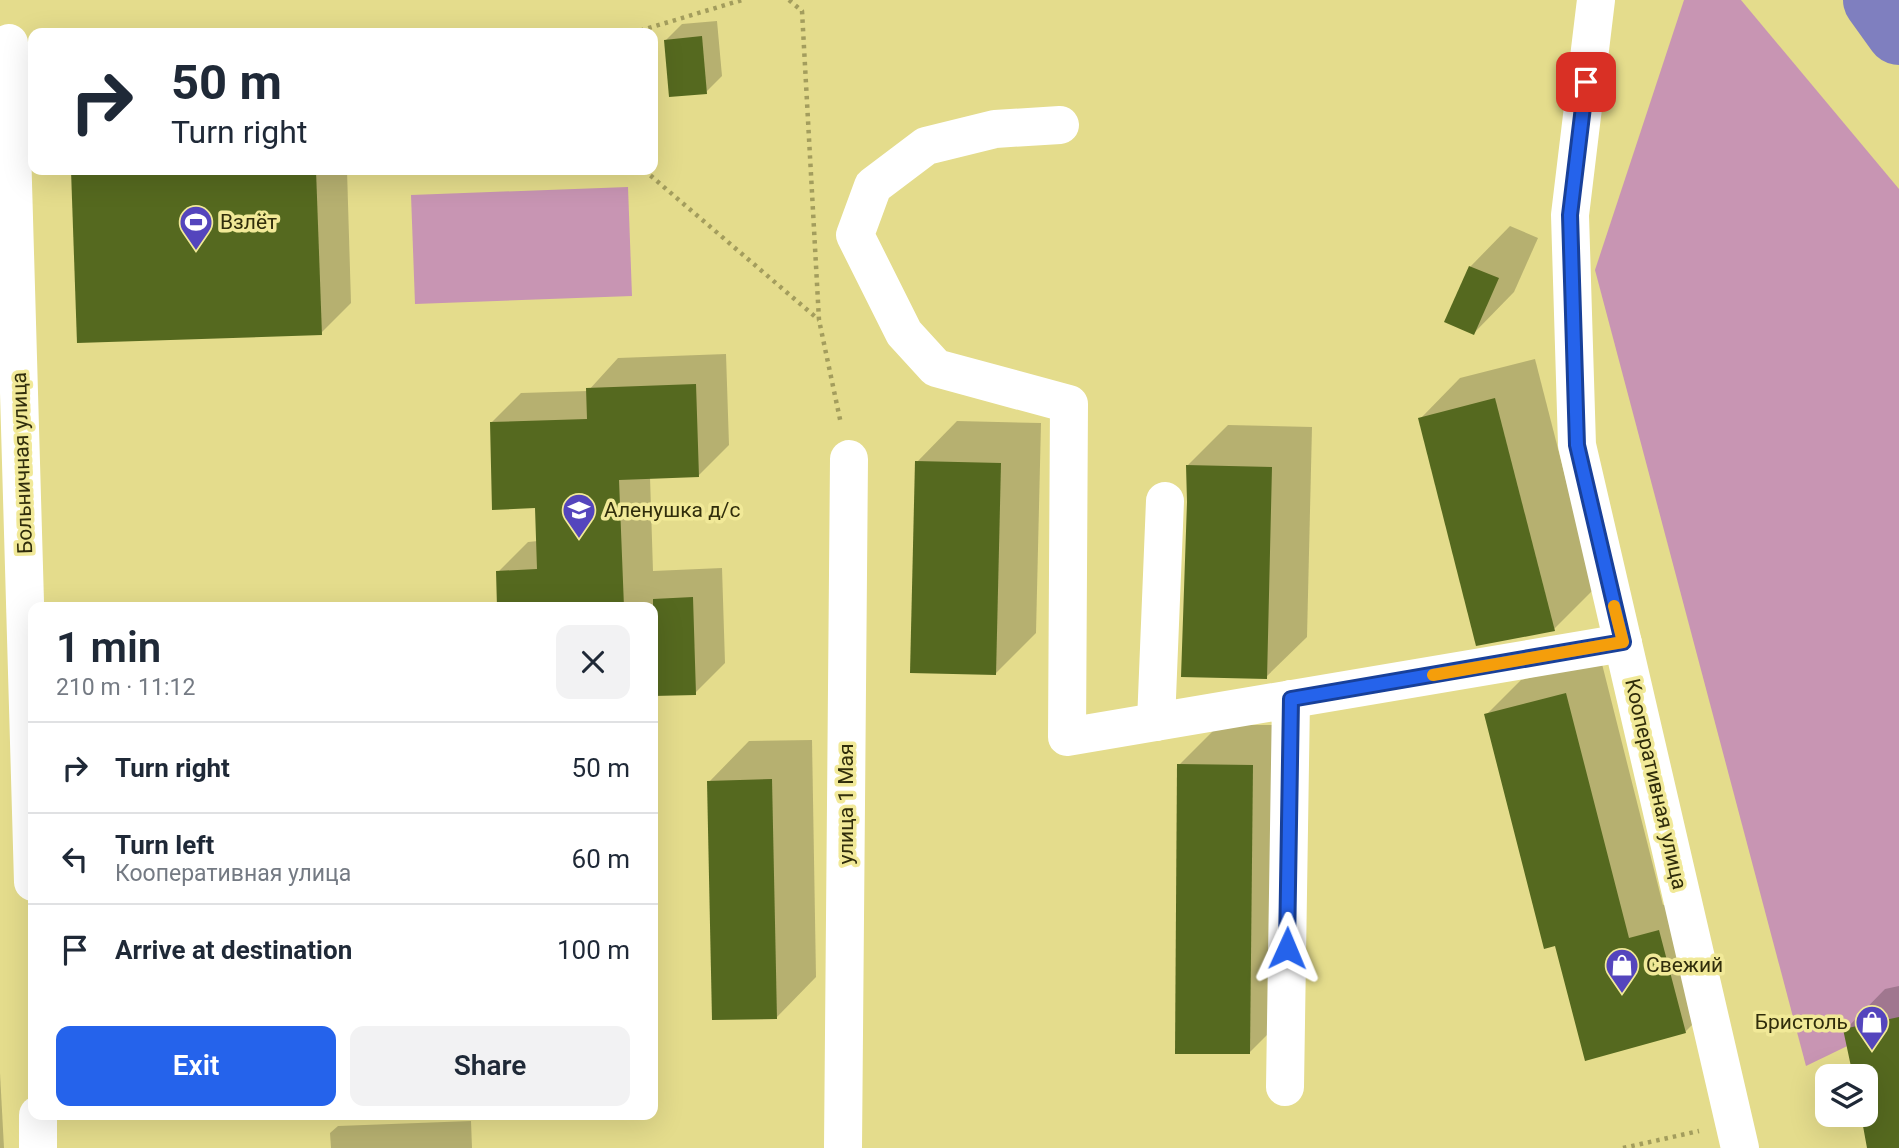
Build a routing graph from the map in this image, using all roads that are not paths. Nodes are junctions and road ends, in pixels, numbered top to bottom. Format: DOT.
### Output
graph roads {
  1 [pos="1596,1"];
  2 [pos="9,43"];
  3 [pos="1060,125"];
  4 [pos="849,460"];
  5 [pos="1165,501"];
  6 [pos="1623,642"];
  7 [pos="1291,699"];
  8 [pos="15,715"];
  9 [pos="1156,722"];
  10 [pos="28,836"];
  11 [pos="1285,1087"];
  12 [pos="38,1120"];
  13 [pos="1737,1136"];
  14 [pos="38,1148"];
  15 [pos="843,1148"];
  1 -- 6 [label="street, Кооперативная улица"];
  2 -- 8 [label="street, Больничная улица"];
  3 -- 9 [label="street"];
  4 -- 15 [label="street, улица 1 Мая"];
  5 -- 9 [label="street"];
  6 -- 7 [label="street"];
  6 -- 13 [label="street, Кооперативная улица"];
  7 -- 9 [label="street"];
  7 -- 11 [label="street"];
  8 -- 10 [label="street, Больничная улица"];
  12 -- 14 [label="street"];
}
